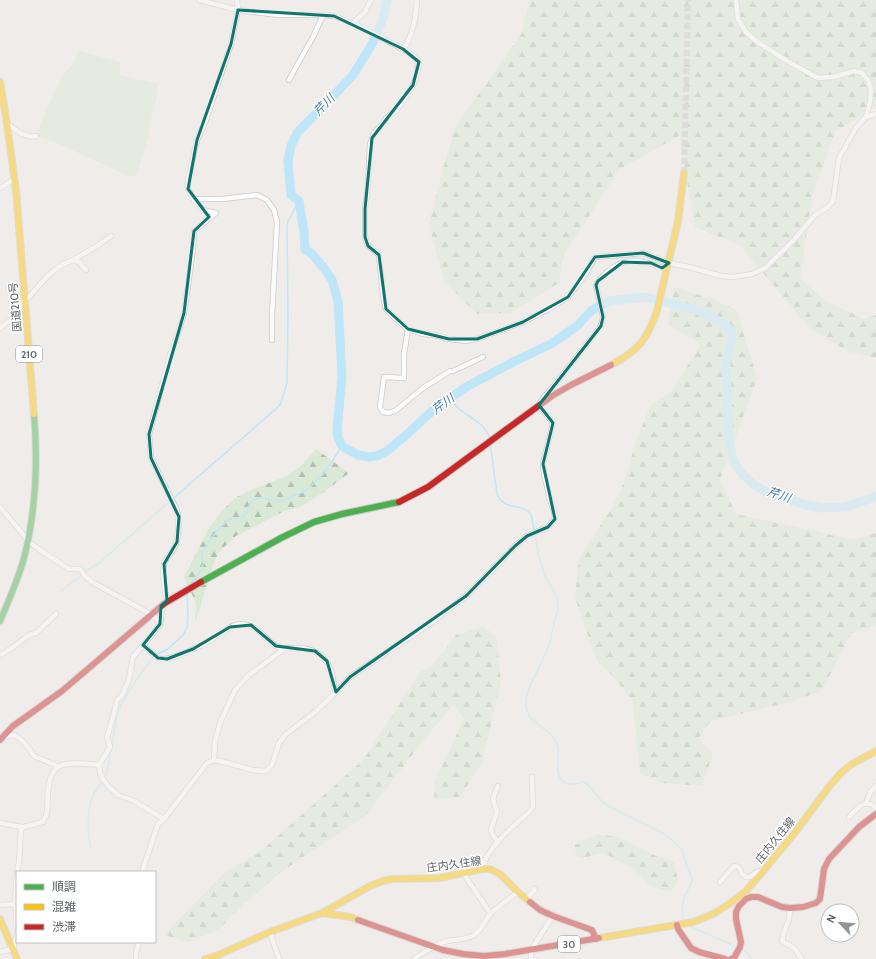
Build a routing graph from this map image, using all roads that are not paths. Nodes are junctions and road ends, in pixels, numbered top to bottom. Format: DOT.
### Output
graph roads {
  1 [pos="200,0"];
  2 [pos="237,0"];
  3 [pos="371,0"];
  4 [pos="417,0"];
  5 [pos="736,0"];
  6 [pos="238,10"];
  7 [pos="323,15"];
  8 [pos="355,25"];
  9 [pos="403,49"];
  10 [pos="289,80"];
  11 [pos="0,83"];
  12 [pos="876,114"];
  13 [pos="866,117"];
  14 [pos="7,124"];
  15 [pos="36,136"];
  16 [pos="684,172"];
  17 [pos="15,179"];
  18 [pos="0,188"];
  19 [pos="194,199"];
  20 [pos="111,236"];
  21 [pos="73,260"];
  22 [pos="668,267"];
  23 [pos="86,270"];
  24 [pos="24,300"];
  25 [pos="0,328"];
  26 [pos="408,329"];
  27 [pos="272,340"];
  28 [pos="482,357"];
  29 [pos="539,405"];
  30 [pos="0,507"];
  31 [pos="28,541"];
  32 [pos="171,599"];
  33 [pos="161,606"];
  34 [pos="56,614"];
  35 [pos="150,616"];
  36 [pos="0,621"];
  37 [pos="161,621"];
  38 [pos="143,646"];
  39 [pos="284,649"];
  40 [pos="0,655"];
  41 [pos="336,692"];
  42 [pos="1,739"];
  43 [pos="876,751"];
  44 [pos="214,760"];
  45 [pos="99,765"];
  46 [pos="57,767"];
  47 [pos="532,777"];
  48 [pos="498,786"];
  49 [pos="876,786"];
  50 [pos="866,803"];
  51 [pos="876,808"];
  52 [pos="876,814"];
  53 [pos="849,817"];
  54 [pos="164,819"];
  55 [pos="0,823"];
  56 [pos="22,827"];
  57 [pos="498,842"];
  58 [pos="484,862"];
  59 [pos="490,869"];
  60 [pos="17,871"];
  61 [pos="144,871"];
  62 [pos="762,872"];
  63 [pos="463,873"];
  64 [pos="16,882"];
  65 [pos="720,882"];
  66 [pos="535,889"];
  67 [pos="746,889"];
  68 [pos="518,892"];
  69 [pos="751,897"];
  70 [pos="527,899"];
  71 [pos="15,904"];
  72 [pos="0,905"];
  73 [pos="790,908"];
  74 [pos="322,913"];
  75 [pos="491,914"];
  76 [pos="16,916"];
  77 [pos="553,916"];
  78 [pos="0,919"];
  79 [pos="677,925"];
  80 [pos="270,932"];
  81 [pos="16,938"];
  82 [pos="596,939"];
  83 [pos="139,943"];
  84 [pos="435,947"];
  85 [pos="13,949"];
  86 [pos="532,950"];
  87 [pos="0,952"];
  88 [pos="17,959"];
  89 [pos="136,959"];
  90 [pos="205,959"];
  91 [pos="279,959"];
  92 [pos="414,959"];
  93 [pos="531,959"];
  94 [pos="726,959"];
  95 [pos="731,959"];
  96 [pos="802,959"];
  1 -- 6 [label="street"];
  2 -- 6 [label="street"];
  3 -- 8 [label="street"];
  4 -- 9 [label="street"];
  5 -- 13 [label="street"];
  6 -- 7 [label="street"];
  6 -- 19 [label="street"];
  7 -- 8 [label="street"];
  7 -- 10 [label="street"];
  8 -- 9 [label="street"];
  9 -- 26 [label="street"];
  11 -- 14 [label="main road, 国道210号 / 210"];
  12 -- 13 [label="street"];
  13 -- 22 [label="street"];
  14 -- 15 [label="street"];
  14 -- 17 [label="main road, 国道210号 / 210"];
  16 -- 22 [label="main road"];
  17 -- 18 [label="street"];
  17 -- 24 [label="main road, 国道210号 / 210"];
  19 -- 27 [label="street"];
  19 -- 32 [label="street"];
  20 -- 21 [label="street"];
  21 -- 23 [label="street"];
  21 -- 24 [label="street"];
  22 -- 26 [label="street"];
  22 -- 29 [label="main road"];
  22 -- 29 [label="street"];
  24 -- 25 [label="street"];
  24 -- 31 [label="main road, 国道210号 / 210"];
  26 -- 28 [label="street"];
  29 -- 32 [label="main road"];
  29 -- 41 [label="street"];
  30 -- 31 [label="street"];
  31 -- 35 [label="street"];
  31 -- 36 [label="main road, 国道210号 / 210"];
  32 -- 33 [label="main road"];
  33 -- 35 [label="main road"];
  33 -- 37 [label="street"];
  34 -- 40 [label="street"];
  35 -- 37 [label="street"];
  35 -- 42 [label="main road"];
  37 -- 38 [label="street"];
  38 -- 39 [label="street"];
  38 -- 45 [label="street"];
  39 -- 41 [label="street"];
  39 -- 44 [label="street"];
  41 -- 44 [label="street"];
  42 -- 46 [label="street"];
  43 -- 62 [label="main road, 庄内久住線 / 30"];
  44 -- 54 [label="street"];
  45 -- 46 [label="street"];
  45 -- 54 [label="street"];
  46 -- 56 [label="street"];
  47 -- 57 [label="street"];
  48 -- 57 [label="street"];
  49 -- 50 [label="street"];
  50 -- 51 [label="street"];
  50 -- 53 [label="street"];
  52 -- 73 [label="main road"];
  54 -- 61 [label="street"];
  55 -- 56 [label="street"];
  56 -- 60 [label="street"];
  57 -- 58 [label="street"];
  58 -- 59 [label="street"];
  58 -- 63 [label="street"];
  59 -- 63 [label="main road, 庄内久住線 / 30"];
  59 -- 68 [label="main road, 庄内久住線 / 30"];
  62 -- 65 [label="street"];
  62 -- 67 [label="main road, 庄内久住線 / 30"];
  63 -- 74 [label="main road, 庄内久住線 / 30"];
  63 -- 75 [label="street"];
  64 -- 71 [label="street"];
  66 -- 70 [label="street"];
  67 -- 69 [label="street"];
  67 -- 79 [label="main road, 庄内久住線 / 30"];
  68 -- 70 [label="main road, 庄内久住線 / 30"];
  68 -- 75 [label="street"];
  69 -- 73 [label="main road"];
  69 -- 95 [label="main road"];
  70 -- 77 [label="main road, 庄内久住線 / 30"];
  71 -- 72 [label="street"];
  71 -- 76 [label="street"];
  73 -- 96 [label="street"];
  74 -- 80 [label="main road, 庄内久住線 / 30"];
  74 -- 84 [label="main road, 庄内久住線 / 30"];
  75 -- 84 [label="street"];
  77 -- 82 [label="main road, 庄内久住線 / 30"];
  77 -- 86 [label="street"];
  78 -- 85 [label="main road"];
  79 -- 82 [label="main road, 庄内久住線 / 30"];
  79 -- 94 [label="main road"];
  80 -- 90 [label="main road, 庄内久住線 / 30"];
  80 -- 91 [label="street"];
  81 -- 85 [label="street"];
  82 -- 86 [label="main road, 庄内久住線 / 30"];
  83 -- 89 [label="street"];
  84 -- 86 [label="main road, 庄内久住線 / 30"];
  84 -- 92 [label="street"];
  85 -- 87 [label="street"];
  85 -- 88 [label="main road"];
  86 -- 93 [label="street"];
}
